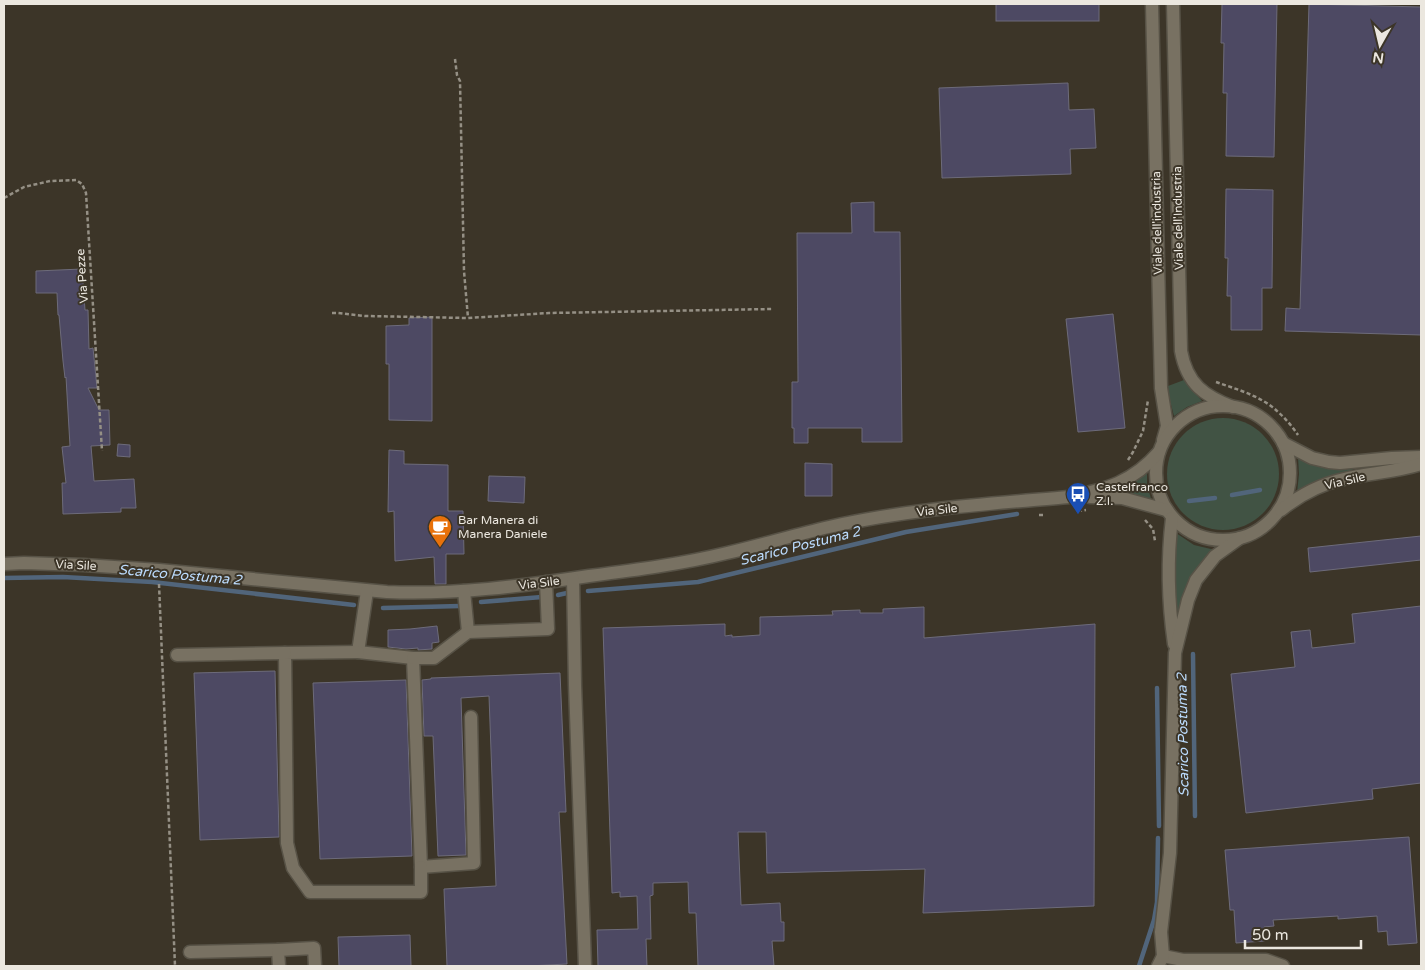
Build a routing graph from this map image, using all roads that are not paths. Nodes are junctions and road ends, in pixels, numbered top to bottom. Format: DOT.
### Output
graph roads {
  1 [pos="1152,4"];
  2 [pos="1173,4"];
  3 [pos="1233,407"];
  4 [pos="1283,443"];
  5 [pos="1161,446"];
  6 [pos="1421,457"];
  7 [pos="1392,458"];
  8 [pos="1421,464"];
  9 [pos="1344,479"];
  10 [pos="1069,497"];
  11 [pos="1169,514"];
  12 [pos="1276,515"];
  13 [pos="1240,538"];
  14 [pos="4,564"];
  15 [pos="573,579"];
  16 [pos="546,582"];
  17 [pos="367,591"];
  18 [pos="464,591"];
  19 [pos="468,632"];
  20 [pos="358,652"];
  21 [pos="285,654"];
  22 [pos="1175,654"];
  23 [pos="177,655"];
  24 [pos="413,658"];
  25 [pos="470,717"];
  26 [pos="421,867"];
  27 [pos="278,950"];
  28 [pos="190,952"];
  29 [pos="1160,961"];
  30 [pos="279,966"];
  31 [pos="315,966"];
  32 [pos="585,966"];
  33 [pos="1283,966"];
  1 -- 5 [label="street, Viale dell'industria"];
  2 -- 3 [label="street, Viale dell'Industria"];
  3 -- 4 [label="street"];
  3 -- 5 [label="street"];
  4 -- 7 [label="street, Via Sile"];
  4 -- 12 [label="street"];
  5 -- 10 [label="street, Via Sile"];
  5 -- 11 [label="street"];
  6 -- 7 [label="street, Via Sile"];
  7 -- 9 [label="street"];
  8 -- 9 [label="street, Via Sile"];
  9 -- 12 [label="street, Via Sile"];
  10 -- 11 [label="street, Via Sile"];
  10 -- 15 [label="street, Via Sile"];
  11 -- 13 [label="street"];
  11 -- 22 [label="street"];
  12 -- 13 [label="street"];
  13 -- 22 [label="street"];
  14 -- 17 [label="street, Via Sile"];
  15 -- 16 [label="street, Via Sile"];
  15 -- 32 [label="street"];
  16 -- 18 [label="street, Via Sile"];
  16 -- 19 [label="street"];
  17 -- 18 [label="street, Via Sile"];
  17 -- 20 [label="street"];
  18 -- 19 [label="street"];
  19 -- 24 [label="street"];
  20 -- 21 [label="street"];
  20 -- 24 [label="street"];
  21 -- 23 [label="street"];
  21 -- 26 [label="street"];
  22 -- 29 [label="street"];
  24 -- 26 [label="street"];
  25 -- 26 [label="street"];
  27 -- 28 [label="street"];
  27 -- 30 [label="street"];
  27 -- 31 [label="street"];
  29 -- 33 [label="street"];
}
